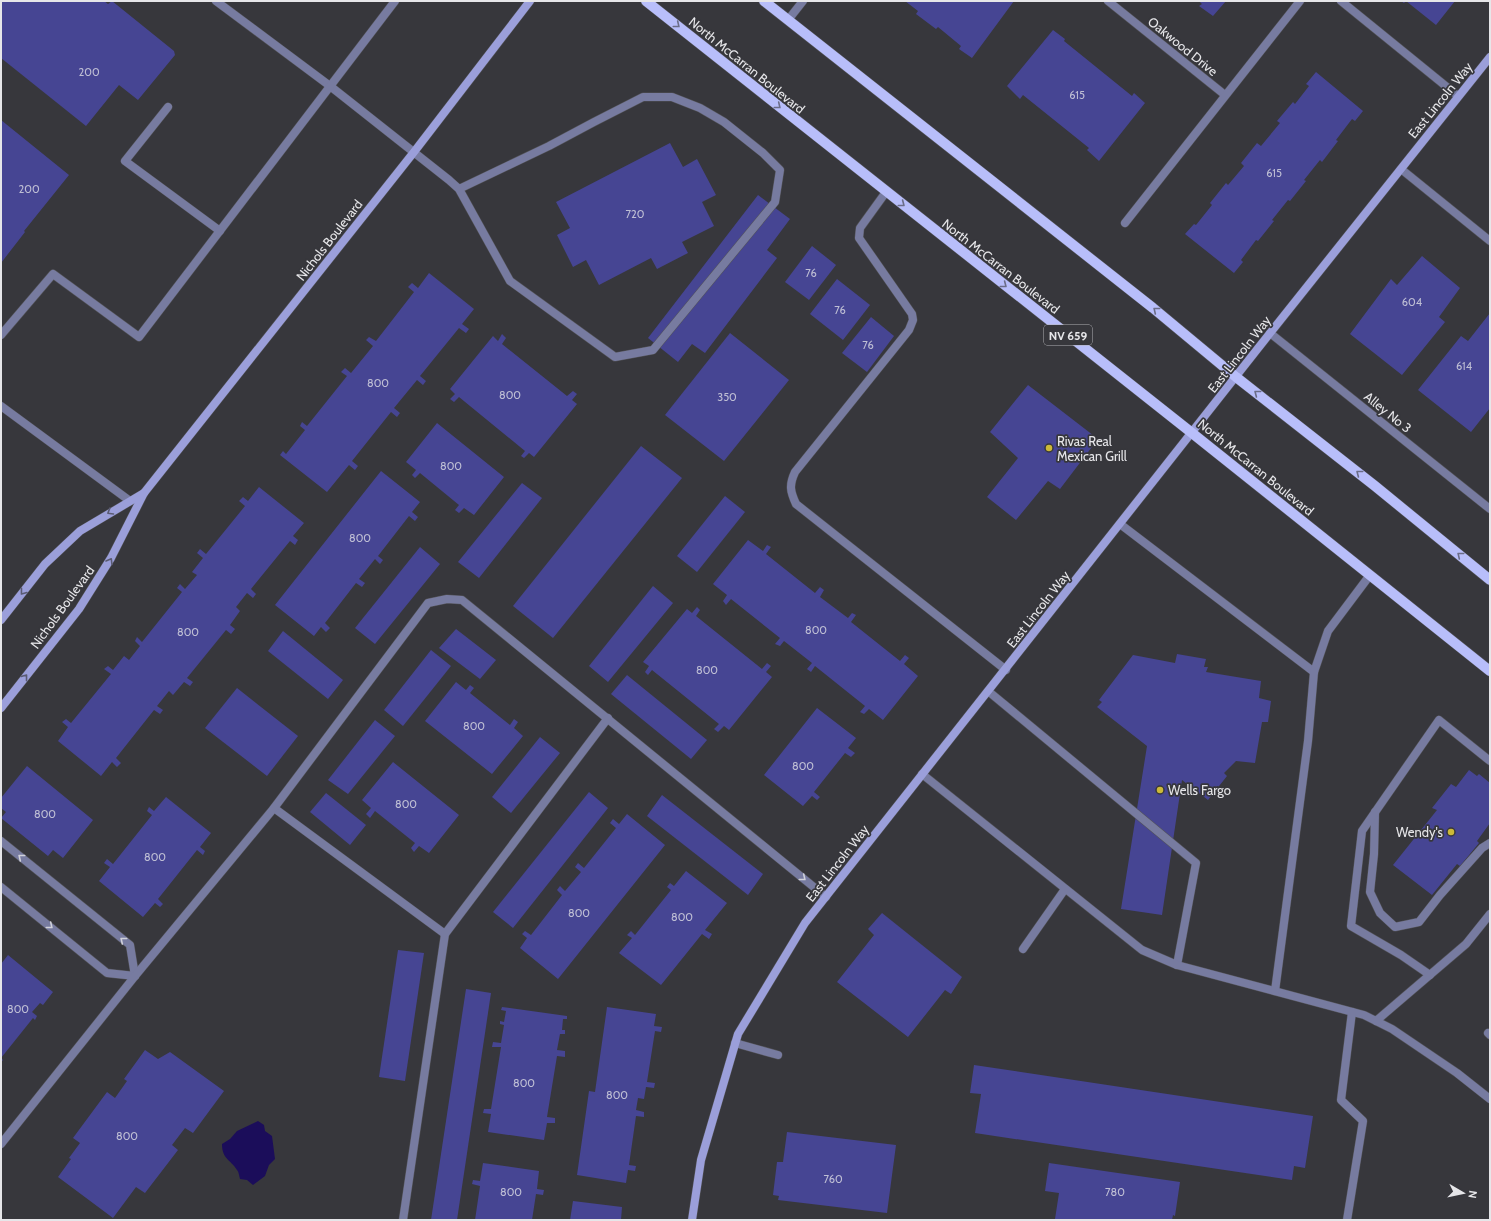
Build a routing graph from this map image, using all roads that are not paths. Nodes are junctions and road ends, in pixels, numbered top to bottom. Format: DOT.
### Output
graph roads {
  1 [pos="216,1"];
  2 [pos="395,1"];
  3 [pos="530,1"];
  4 [pos="646,1"];
  5 [pos="764,1"];
  6 [pos="803,1"];
  7 [pos="1108,1"];
  8 [pos="1300,1"];
  9 [pos="1341,1"];
  10 [pos="788,20"];
  11 [pos="1490,57"];
  12 [pos="330,86"];
  13 [pos="1225,95"];
  14 [pos="1458,96"];
  15 [pos="168,107"];
  16 [pos="414,152"];
  17 [pos="1401,169"];
  18 [pos="458,189"];
  19 [pos="886,192"];
  20 [pos="1125,223"];
  21 [pos="220,231"];
  22 [pos="1490,241"];
  23 [pos="1270,333"];
  24 [pos="1,335"];
  25 [pos="1236,377"];
  26 [pos="1,406"];
  27 [pos="1192,433"];
  28 [pos="144,493"];
  29 [pos="130,501"];
  30 [pos="1490,509"];
  31 [pos="1120,524"];
  32 [pos="1370,575"];
  33 [pos="1490,580"];
  34 [pos="1,620"];
  35 [pos="1006,670"];
  36 [pos="1490,671"];
  37 [pos="1314,672"];
  38 [pos="988,691"];
  39 [pos="1,708"];
  40 [pos="608,718"];
  41 [pos="1490,761"];
  42 [pos="922,774"];
  43 [pos="274,808"];
  44 [pos="1375,812"];
  45 [pos="1,841"];
  46 [pos="1490,843"];
  47 [pos="1,887"];
  48 [pos="1066,889"];
  49 [pos="826,897"];
  50 [pos="1490,914"];
  51 [pos="445,934"];
  52 [pos="1023,949"];
  53 [pos="1177,965"];
  54 [pos="1430,975"];
  55 [pos="135,976"];
  56 [pos="1275,991"];
  57 [pos="1352,1012"];
  58 [pos="1376,1021"];
  59 [pos="735,1043"];
  60 [pos="778,1055"];
  61 [pos="1490,1099"];
  62 [pos="1,1144"];
  63 [pos="403,1220"];
  64 [pos="692,1220"];
  65 [pos="1347,1220"];
  1 -- 12 [label="street"];
  2 -- 12 [label="street"];
  3 -- 16 [label="street, Nichols Boulevard"];
  4 -- 19 [label="main road, North McCarran Boulevard / NV 659, one-way"];
  5 -- 10 [label="main road"];
  6 -- 10 [label="street"];
  7 -- 13 [label="street, Oakwood Drive"];
  8 -- 13 [label="street"];
  9 -- 14 [label="street"];
  25 -- 10 [label="main road, one-way"];
  11 -- 14 [label="street, East Lincoln Way"];
  12 -- 16 [label="street"];
  12 -- 21 [label="street"];
  13 -- 20 [label="street"];
  14 -- 17 [label="street, East Lincoln Way"];
  15 -- 21 [label="street"];
  16 -- 18 [label="street"];
  16 -- 28 [label="street, Nichols Boulevard"];
  17 -- 22 [label="street"];
  17 -- 23 [label="street, East Lincoln Way"];
  18 -- 18 [label="street"];
  19 -- 27 [label="main road, North McCarran Boulevard / NV 659, one-way"];
  19 -- 35 [label="street"];
  21 -- 24 [label="street"];
  23 -- 25 [label="street, East Lincoln Way"];
  23 -- 30 [label="street, Alley No 3"];
  25 -- 27 [label="street, East Lincoln Way"];
  33 -- 25 [label="main road, one-way"];
  26 -- 29 [label="street"];
  27 -- 31 [label="street, East Lincoln Way"];
  27 -- 32 [label="main road, North McCarran Boulevard / NV 659"];
  28 -- 29 [label="street, Nichols Boulevard"];
  39 -- 28 [label="street, Nichols Boulevard, one-way"];
  29 -- 34 [label="street, Nichols Boulevard, one-way"];
  31 -- 35 [label="street, East Lincoln Way"];
  31 -- 37 [label="street"];
  32 -- 36 [label="main road, North McCarran Boulevard / NV 659"];
  32 -- 37 [label="street"];
  35 -- 38 [label="street, East Lincoln Way"];
  37 -- 56 [label="street"];
  38 -- 42 [label="street, East Lincoln Way"];
  38 -- 53 [label="street"];
  40 -- 43 [label="street"];
  40 -- 49 [label="street, one-way"];
  40 -- 51 [label="street"];
  41 -- 44 [label="street"];
  42 -- 48 [label="street"];
  42 -- 49 [label="street, East Lincoln Way"];
  43 -- 51 [label="street"];
  43 -- 55 [label="street"];
  44 -- 46 [label="street"];
  44 -- 54 [label="street"];
  55 -- 45 [label="street, one-way"];
  47 -- 55 [label="street, one-way"];
  48 -- 52 [label="street"];
  48 -- 53 [label="street"];
  49 -- 59 [label="street, East Lincoln Way"];
  50 -- 54 [label="street"];
  51 -- 63 [label="street"];
  53 -- 56 [label="street"];
  54 -- 58 [label="street"];
  55 -- 62 [label="street"];
  56 -- 57 [label="street"];
  57 -- 58 [label="street"];
  57 -- 65 [label="street"];
  58 -- 61 [label="street"];
  59 -- 60 [label="street"];
  59 -- 64 [label="street, East Lincoln Way"];
}
